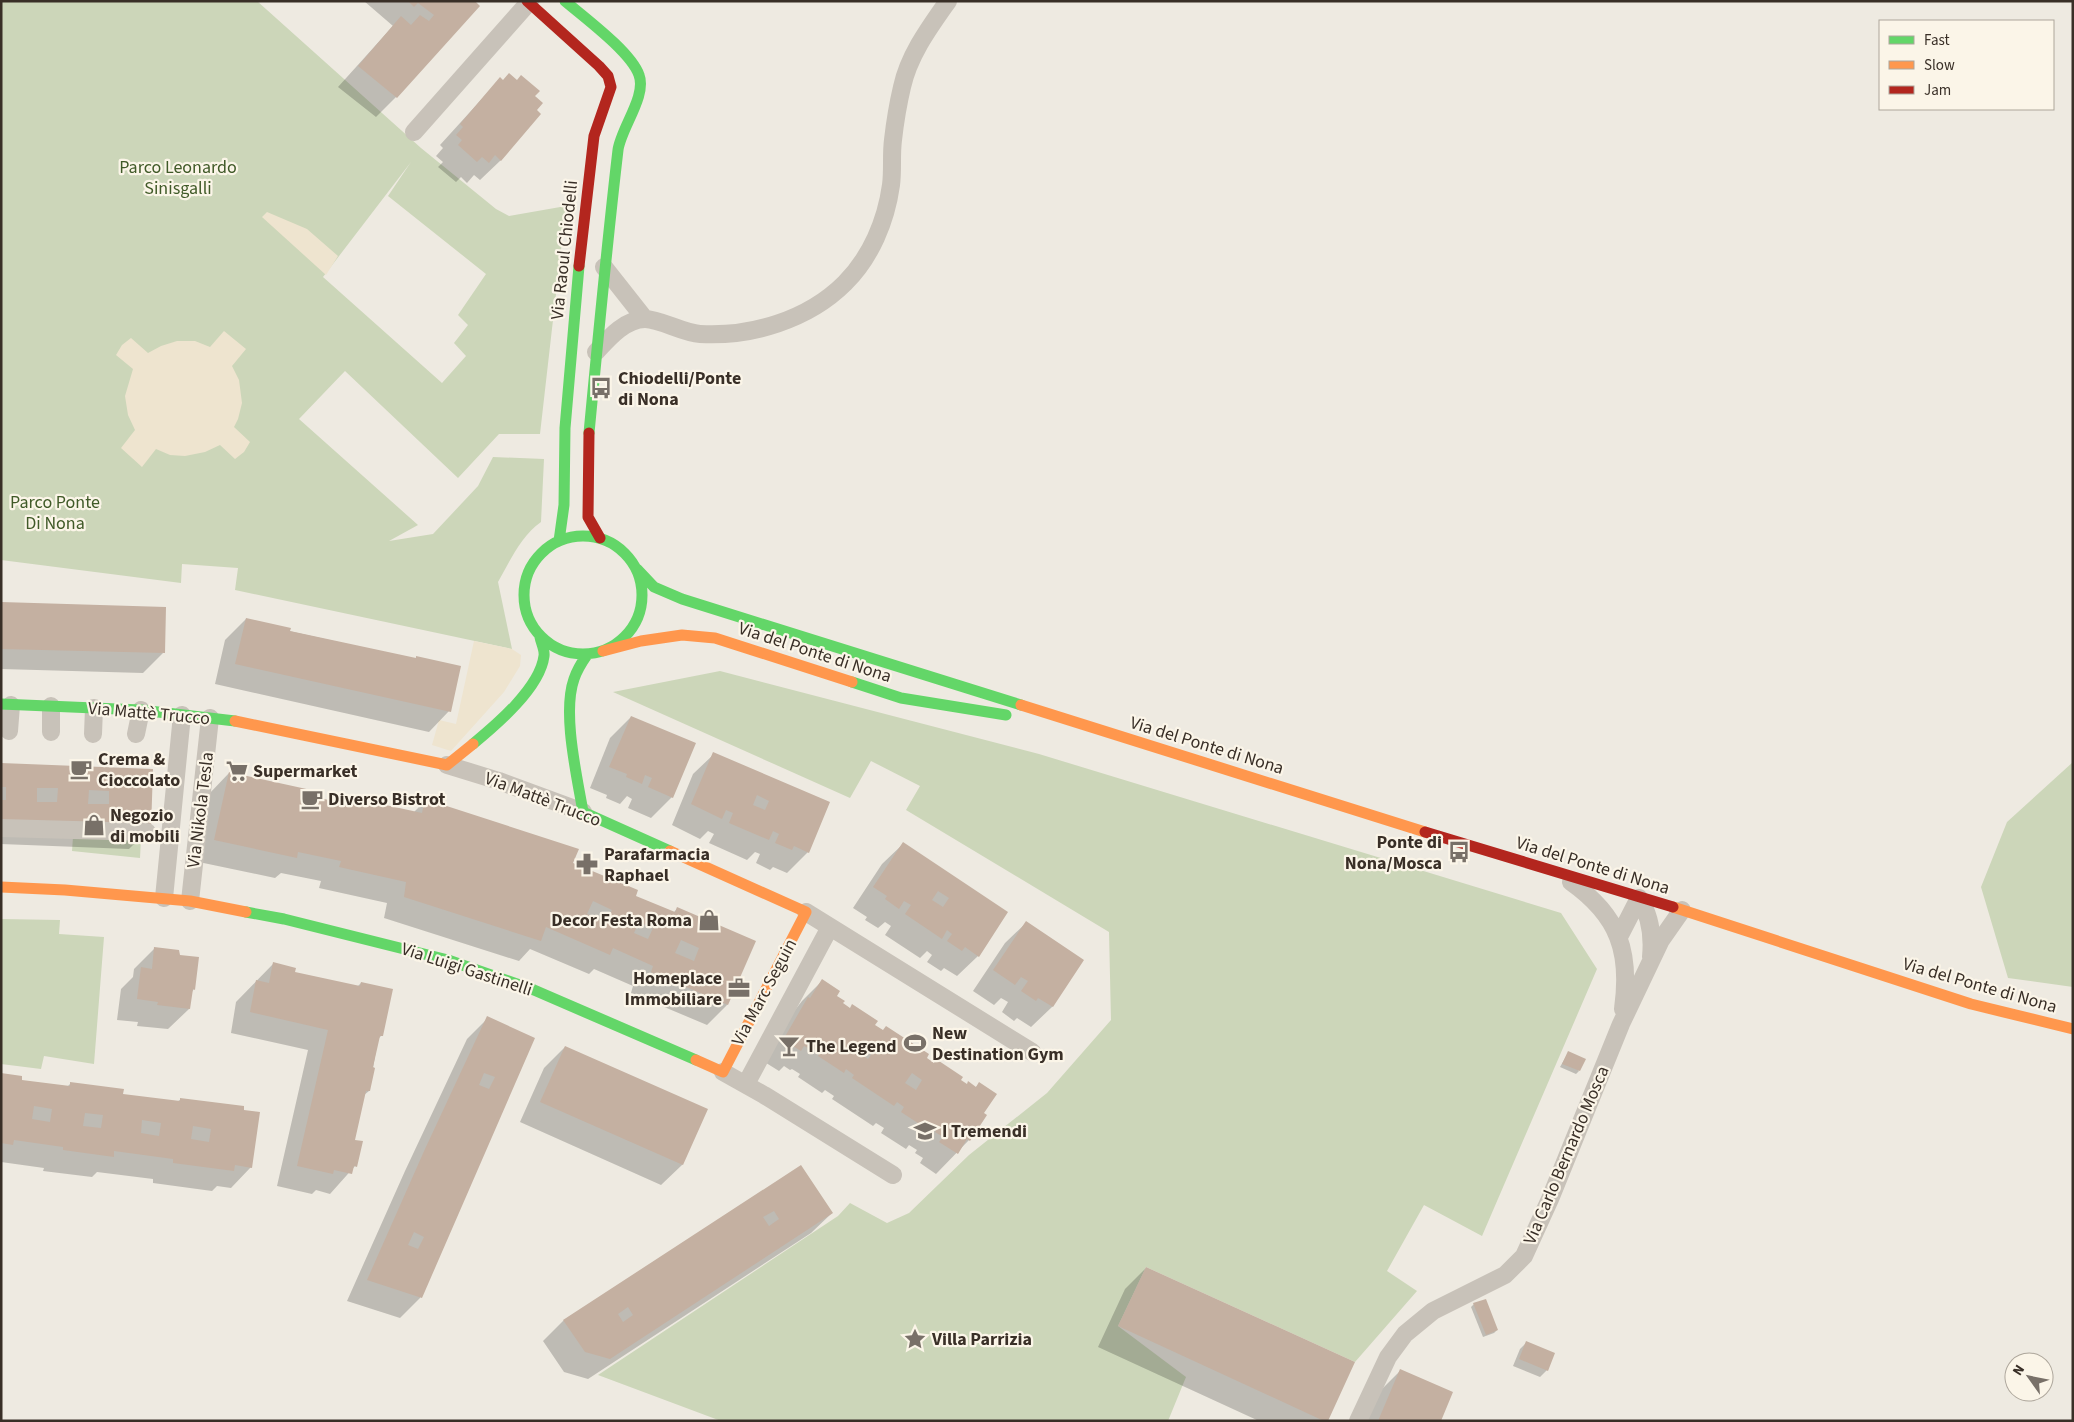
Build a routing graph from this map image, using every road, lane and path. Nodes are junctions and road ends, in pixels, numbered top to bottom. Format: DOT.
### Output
graph roads {
  1 [pos="565,1"];
  2 [pos="948,1"];
  3 [pos="528,2"];
  4 [pos="414,132"];
  5 [pos="604,267"];
  6 [pos="645,319"];
  7 [pos="596,352"];
  8 [pos="600,538"];
  9 [pos="559,541"];
  10 [pos="637,569"];
  11 [pos="540,636"];
  12 [pos="604,651"];
  13 [pos="587,655"];
  14 [pos="6,704"];
  15 [pos="51,706"];
  16 [pos="94,708"];
  17 [pos="141,710"];
  18 [pos="182,715"];
  19 [pos="210,718"];
  20 [pos="9,731"];
  21 [pos="50,732"];
  22 [pos="1105,732"];
  23 [pos="93,734"];
  24 [pos="136,734"];
  25 [pos="447,765"];
  26 [pos="583,812"];
  27 [pos="1,828"];
  28 [pos="147,832"];
  29 [pos="1563,875"];
  30 [pos="1,886"];
  31 [pos="164,898"];
  32 [pos="1639,898"];
  33 [pos="190,901"];
  34 [pos="1682,910"];
  35 [pos="806,912"];
  36 [pos="830,927"];
  37 [pos="1619,937"];
  38 [pos="1650,962"];
  39 [pos="1621,1024"];
  40 [pos="2073,1028"];
  41 [pos="1032,1052"];
  42 [pos="723,1072"];
  43 [pos="746,1084"];
  44 [pos="893,1175"];
  45 [pos="1358,1421"];
  1 -- 5 [label="main road"];
  2 -- 6 [label="street"];
  3 -- 4 [label="street"];
  3 -- 9 [label="main road, Via Raoul Chiodelli"];
  5 -- 6 [label="street"];
  5 -- 7 [label="main road"];
  6 -- 7 [label="street"];
  7 -- 8 [label="main road"];
  8 -- 9 [label="main road"];
  8 -- 10 [label="main road"];
  9 -- 11 [label="main road"];
  10 -- 12 [label="main road"];
  10 -- 22 [label="main road, Via del Ponte di Nona"];
  11 -- 13 [label="main road"];
  11 -- 25 [label="main road"];
  12 -- 13 [label="main road"];
  12 -- 22 [label="main road, Via del Ponte di Nona"];
  13 -- 26 [label="main road"];
  14 -- 15 [label="main road, Via Mattè Trucco"];
  14 -- 20 [label="street"];
  15 -- 16 [label="main road, Via Mattè Trucco"];
  15 -- 21 [label="street"];
  16 -- 17 [label="main road, Via Mattè Trucco"];
  16 -- 23 [label="street"];
  17 -- 18 [label="main road, Via Mattè Trucco"];
  17 -- 24 [label="street"];
  18 -- 19 [label="main road, Via Mattè Trucco"];
  18 -- 31 [label="street, Via Nikola Tesla"];
  19 -- 25 [label="main road, Via Mattè Trucco"];
  19 -- 33 [label="street, Via Nikola Tesla"];
  22 -- 29 [label="main road, Via del Ponte di Nona"];
  25 -- 26 [label="street, Via Mattè Trucco"];
  26 -- 35 [label="main road, Via Mattè Trucco"];
  27 -- 28 [label="street"];
  29 -- 32 [label="main road, Via del Ponte di Nona"];
  29 -- 37 [label="street, Via Carlo Bernardo Mosca"];
  30 -- 31 [label="main road, Via Luigi Gastinelli"];
  31 -- 33 [label="main road, Via Luigi Gastinelli"];
  32 -- 34 [label="main road, Via del Ponte di Nona"];
  32 -- 37 [label="street"];
  32 -- 38 [label="street, Via Carlo Bernardo Mosca"];
  33 -- 42 [label="main road, Via Luigi Gastinelli"];
  34 -- 38 [label="street, Via Carlo Bernardo Mosca"];
  34 -- 40 [label="main road, Via del Ponte di Nona"];
  35 -- 36 [label="street, Via Mattè Trucco"];
  35 -- 42 [label="main road, Via Marc Seguin"];
  36 -- 41 [label="street, Via Mattè Trucco"];
  36 -- 43 [label="street, Via Marc Seguin"];
  37 -- 39 [label="street, Via Carlo Bernardo Mosca"];
  38 -- 39 [label="street, Via Carlo Bernardo Mosca"];
  39 -- 45 [label="street, Via Carlo Bernardo Mosca"];
  42 -- 43 [label="street, Via Luigi Gastinelli"];
  43 -- 44 [label="street, Via Luigi Gastinelli"];
}
